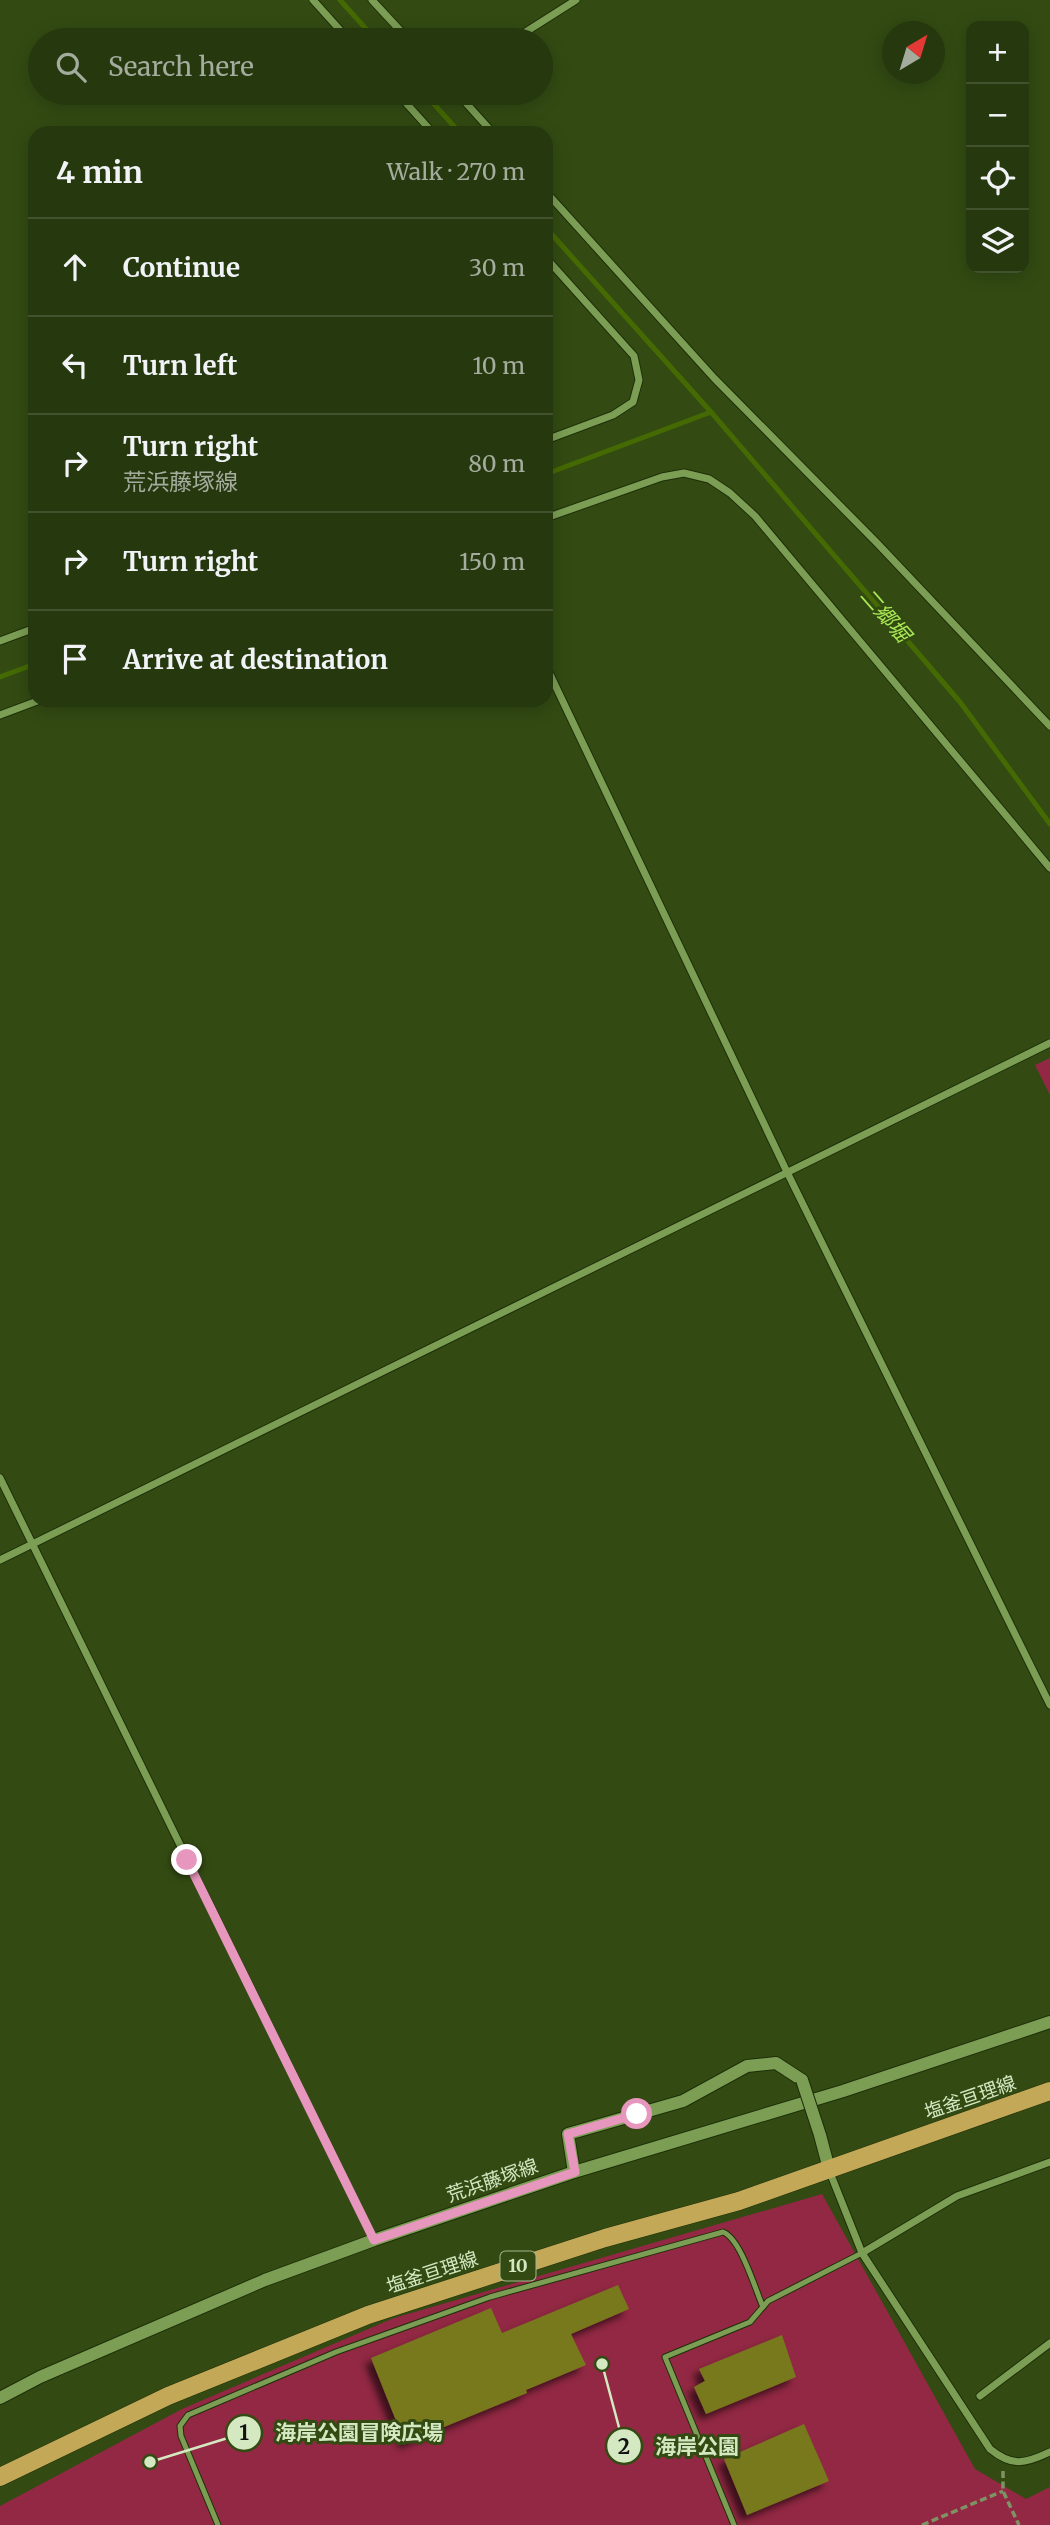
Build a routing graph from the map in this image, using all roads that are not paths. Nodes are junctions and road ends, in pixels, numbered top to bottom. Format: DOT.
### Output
graph roads {
  1 [pos="313,0"];
  2 [pos="372,0"];
  3 [pos="576,0"];
  4 [pos="338,28"];
  5 [pos="398,28"];
  6 [pos="532,28"];
  7 [pos="408,105"];
  8 [pos="468,105"];
  9 [pos="427,126"];
  10 [pos="487,126"];
  11 [pos="553,200"];
  12 [pos="553,266"];
  13 [pos="553,437"];
  14 [pos="553,516"];
  15 [pos="28,631"];
  16 [pos="0,641"];
  17 [pos="553,681"];
  18 [pos="28,704"];
  19 [pos="0,715"];
  20 [pos="1050,726"];
  21 [pos="1050,868"];
  22 [pos="1050,1043"];
  23 [pos="788,1172"];
  24 [pos="0,1478"];
  25 [pos="33,1544"];
  26 [pos="0,1560"];
  27 [pos="1050,1704"];
  28 [pos="1050,2022"];
  29 [pos="1050,2091"];
  30 [pos="1050,2162"];
  31 [pos="829,2169"];
  32 [pos="575,2172"];
  33 [pos="374,2240"];
  34 [pos="862,2253"];
  35 [pos="763,2307"];
  36 [pos="1050,2343"];
  37 [pos="980,2396"];
  38 [pos="0,2398"];
  39 [pos="1050,2452"];
  40 [pos="0,2477"];
  41 [pos="218,2525"];
  42 [pos="734,2525"];
  1 -- 4 [label="street"];
  2 -- 5 [label="street"];
  3 -- 6 [label="street"];
  7 -- 9 [label="street"];
  8 -- 10 [label="street"];
  11 -- 20 [label="street"];
  12 -- 13 [label="street"];
  14 -- 21 [label="street"];
  15 -- 16 [label="street"];
  17 -- 23 [label="street"];
  18 -- 19 [label="street"];
  22 -- 23 [label="street"];
  23 -- 25 [label="street"];
  23 -- 27 [label="street"];
  24 -- 25 [label="street"];
  25 -- 26 [label="street"];
  25 -- 33 [label="street"];
  28 -- 32 [label="street, 荒浜藤塚線"];
  29 -- 31 [label="main road, 塩釜亘理線 / 10"];
  30 -- 34 [label="street"];
  31 -- 32 [label="street, bridge"];
  31 -- 34 [label="street"];
  31 -- 40 [label="main road, 塩釜亘理線 / 10"];
  32 -- 33 [label="street, 荒浜藤塚線"];
  33 -- 38 [label="street, 荒浜藤塚線"];
  34 -- 35 [label="lane"];
  34 -- 39 [label="street"];
  35 -- 41 [label="lane"];
  35 -- 42 [label="lane"];
  36 -- 37 [label="street"];
}
